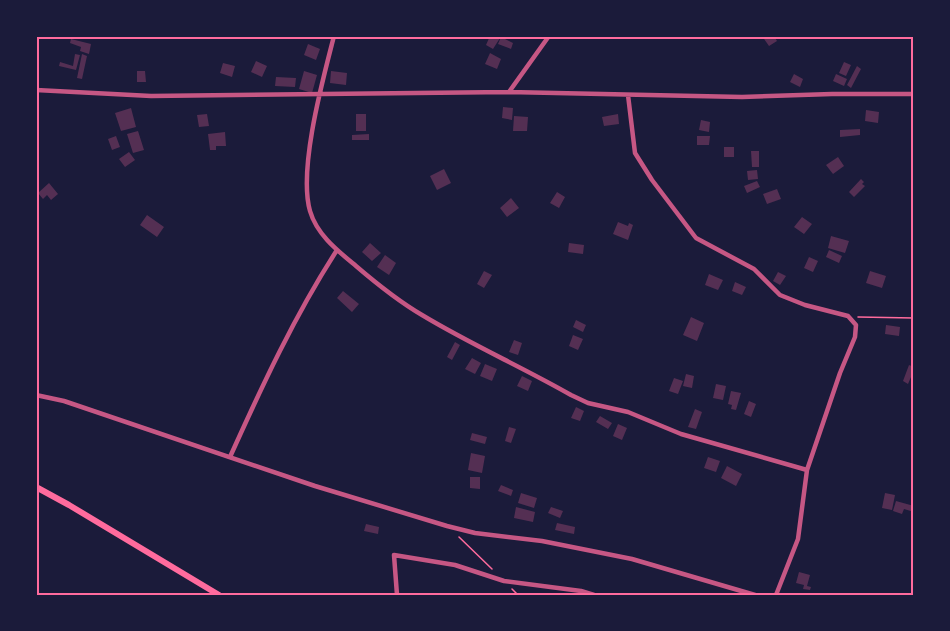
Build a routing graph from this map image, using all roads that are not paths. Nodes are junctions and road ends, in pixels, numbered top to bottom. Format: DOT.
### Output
graph roads {
  1 [pos="334,36"];
  2 [pos="549,36"];
  3 [pos="36,90"];
  4 [pos="509,92"];
  5 [pos="321,94"];
  6 [pos="914,94"];
  7 [pos="628,95"];
  8 [pos="337,250"];
  9 [pos="36,395"];
  10 [pos="230,457"];
  11 [pos="807,470"];
  12 [pos="36,487"];
  13 [pos="219,595"];
  14 [pos="397,595"];
  15 [pos="594,595"];
  16 [pos="755,595"];
  17 [pos="776,595"];
  1 -- 5 [label="street"];
  2 -- 4 [label="street"];
  3 -- 5 [label="street"];
  4 -- 5 [label="street"];
  4 -- 7 [label="street"];
  5 -- 8 [label="street"];
  6 -- 7 [label="street"];
  7 -- 11 [label="street"];
  8 -- 10 [label="street"];
  8 -- 11 [label="street"];
  9 -- 10 [label="street"];
  10 -- 16 [label="street"];
  11 -- 17 [label="street"];
  12 -- 13 [label="main road"];
  14 -- 15 [label="street"];
}
